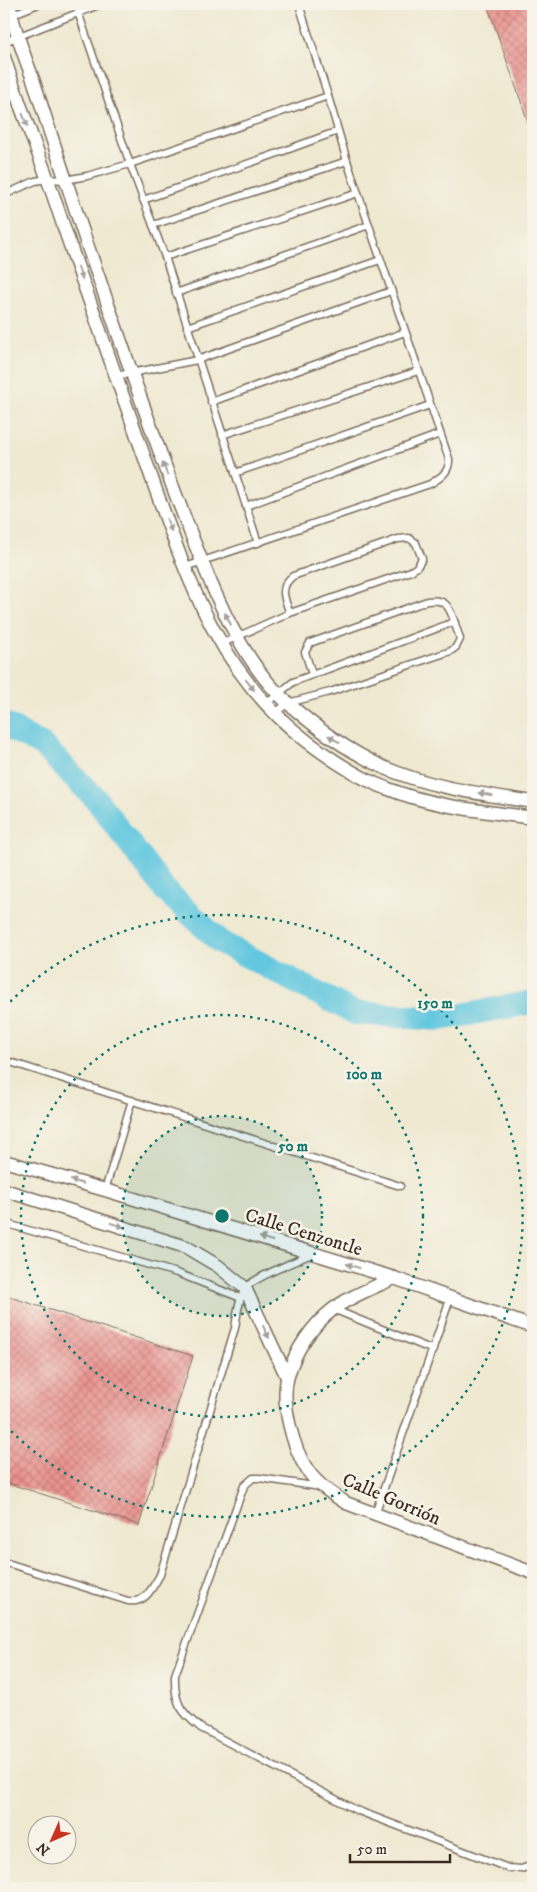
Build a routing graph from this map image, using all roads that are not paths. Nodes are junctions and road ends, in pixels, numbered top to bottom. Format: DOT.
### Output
graph roads {
  1 [pos="38,4"];
  2 [pos="101,4"];
  3 [pos="299,4"];
  4 [pos="8,12"];
  5 [pos="78,12"];
  6 [pos="19,35"];
  7 [pos="4,42"];
  8 [pos="4,57"];
  9 [pos="328,96"];
  10 [pos="338,131"];
  11 [pos="347,161"];
  12 [pos="130,164"];
  13 [pos="47,179"];
  14 [pos="65,180"];
  15 [pos="358,193"];
  16 [pos="4,195"];
  17 [pos="143,200"];
  18 [pos="153,225"];
  19 [pos="369,225"];
  20 [pos="165,257"];
  21 [pos="380,260"];
  22 [pos="391,291"];
  23 [pos="176,293"];
  24 [pos="187,327"];
  25 [pos="405,332"];
  26 [pos="197,360"];
  27 [pos="418,371"];
  28 [pos="132,373"];
  29 [pos="116,376"];
  30 [pos="211,402"];
  31 [pos="430,406"];
  32 [pos="440,434"];
  33 [pos="222,435"];
  34 [pos="235,473"];
  35 [pos="246,506"];
  36 [pos="258,543"];
  37 [pos="202,562"];
  38 [pos="185,566"];
  39 [pos="290,613"];
  40 [pos="454,622"];
  41 [pos="237,636"];
  42 [pos="221,644"];
  43 [pos="312,674"];
  44 [pos="278,693"];
  45 [pos="288,703"];
  46 [pos="270,709"];
  47 [pos="533,802"];
  48 [pos="533,818"];
  49 [pos="4,1060"];
  50 [pos="132,1100"];
  51 [pos="4,1161"];
  52 [pos="400,1186"];
  53 [pos="4,1190"];
  54 [pos="105,1190"];
  55 [pos="4,1223"];
  56 [pos="312,1254"];
  57 [pos="394,1278"];
  58 [pos="243,1293"];
  59 [pos="450,1298"];
  60 [pos="333,1309"];
  61 [pos="533,1327"];
  62 [pos="432,1350"];
  63 [pos="287,1377"];
  64 [pos="324,1488"];
  65 [pos="375,1515"];
  66 [pos="4,1562"];
  67 [pos="533,1574"];
  68 [pos="533,1865"];
  1 -- 4 [label="lane"];
  2 -- 5 [label="lane"];
  3 -- 9 [label="lane"];
  4 -- 6 [label="street"];
  5 -- 6 [label="lane"];
  5 -- 12 [label="lane"];
  6 -- 7 [label="lane"];
  6 -- 14 [label="street"];
  8 -- 13 [label="street, one-way"];
  9 -- 10 [label="lane"];
  9 -- 12 [label="lane"];
  10 -- 11 [label="lane"];
  10 -- 17 [label="lane"];
  11 -- 15 [label="lane"];
  11 -- 18 [label="lane"];
  12 -- 14 [label="lane"];
  12 -- 17 [label="lane"];
  13 -- 14 [label="lane"];
  13 -- 16 [label="lane"];
  13 -- 29 [label="street, one-way"];
  14 -- 28 [label="street"];
  15 -- 19 [label="lane"];
  15 -- 20 [label="lane"];
  17 -- 18 [label="lane"];
  18 -- 20 [label="lane"];
  19 -- 21 [label="lane"];
  19 -- 23 [label="lane"];
  20 -- 23 [label="lane"];
  21 -- 22 [label="lane"];
  21 -- 24 [label="lane"];
  22 -- 25 [label="lane"];
  22 -- 26 [label="lane"];
  23 -- 24 [label="lane"];
  24 -- 26 [label="lane"];
  25 -- 27 [label="lane"];
  25 -- 30 [label="lane"];
  26 -- 28 [label="lane"];
  26 -- 30 [label="lane"];
  27 -- 31 [label="lane"];
  27 -- 33 [label="lane"];
  28 -- 29 [label="lane"];
  37 -- 28 [label="street, one-way"];
  29 -- 38 [label="street, one-way"];
  30 -- 33 [label="lane"];
  31 -- 32 [label="lane"];
  31 -- 34 [label="lane"];
  32 -- 35 [label="lane"];
  32 -- 36 [label="lane"];
  33 -- 34 [label="lane"];
  34 -- 35 [label="lane"];
  35 -- 36 [label="lane"];
  36 -- 37 [label="lane"];
  37 -- 38 [label="lane"];
  41 -- 37 [label="street, one-way"];
  38 -- 42 [label="street"];
  39 -- 39 [label="lane"];
  39 -- 41 [label="lane"];
  40 -- 43 [label="lane"];
  40 -- 43 [label="lane"];
  40 -- 45 [label="lane"];
  41 -- 42 [label="lane"];
  41 -- 44 [label="street"];
  42 -- 46 [label="street, one-way"];
  43 -- 44 [label="lane"];
  44 -- 45 [label="street"];
  44 -- 46 [label="lane"];
  45 -- 46 [label="lane"];
  47 -- 45 [label="street, one-way"];
  46 -- 48 [label="street"];
  49 -- 50 [label="lane"];
  50 -- 52 [label="lane"];
  50 -- 54 [label="lane"];
  54 -- 51 [label="street, Calle Cenzontle, one-way"];
  53 -- 58 [label="street, one-way"];
  56 -- 54 [label="street, Calle Cenzontle, one-way"];
  55 -- 58 [label="lane"];
  57 -- 56 [label="street, Calle Cenzontle, one-way"];
  56 -- 58 [label="lane"];
  57 -- 59 [label="street, Calle Cenzontle"];
  57 -- 60 [label="street, Calle Gorrión"];
  58 -- 63 [label="street, one-way"];
  58 -- 66 [label="lane"];
  59 -- 61 [label="street, Calle Cenzontle"];
  59 -- 62 [label="lane"];
  60 -- 62 [label="lane"];
  60 -- 63 [label="street, Calle Gorrión"];
  62 -- 65 [label="lane"];
  63 -- 64 [label="street, Calle Gorrión"];
  64 -- 65 [label="street, Calle Gorrión"];
  64 -- 68 [label="lane"];
  65 -- 67 [label="street, Calle Gorrión"];
}
